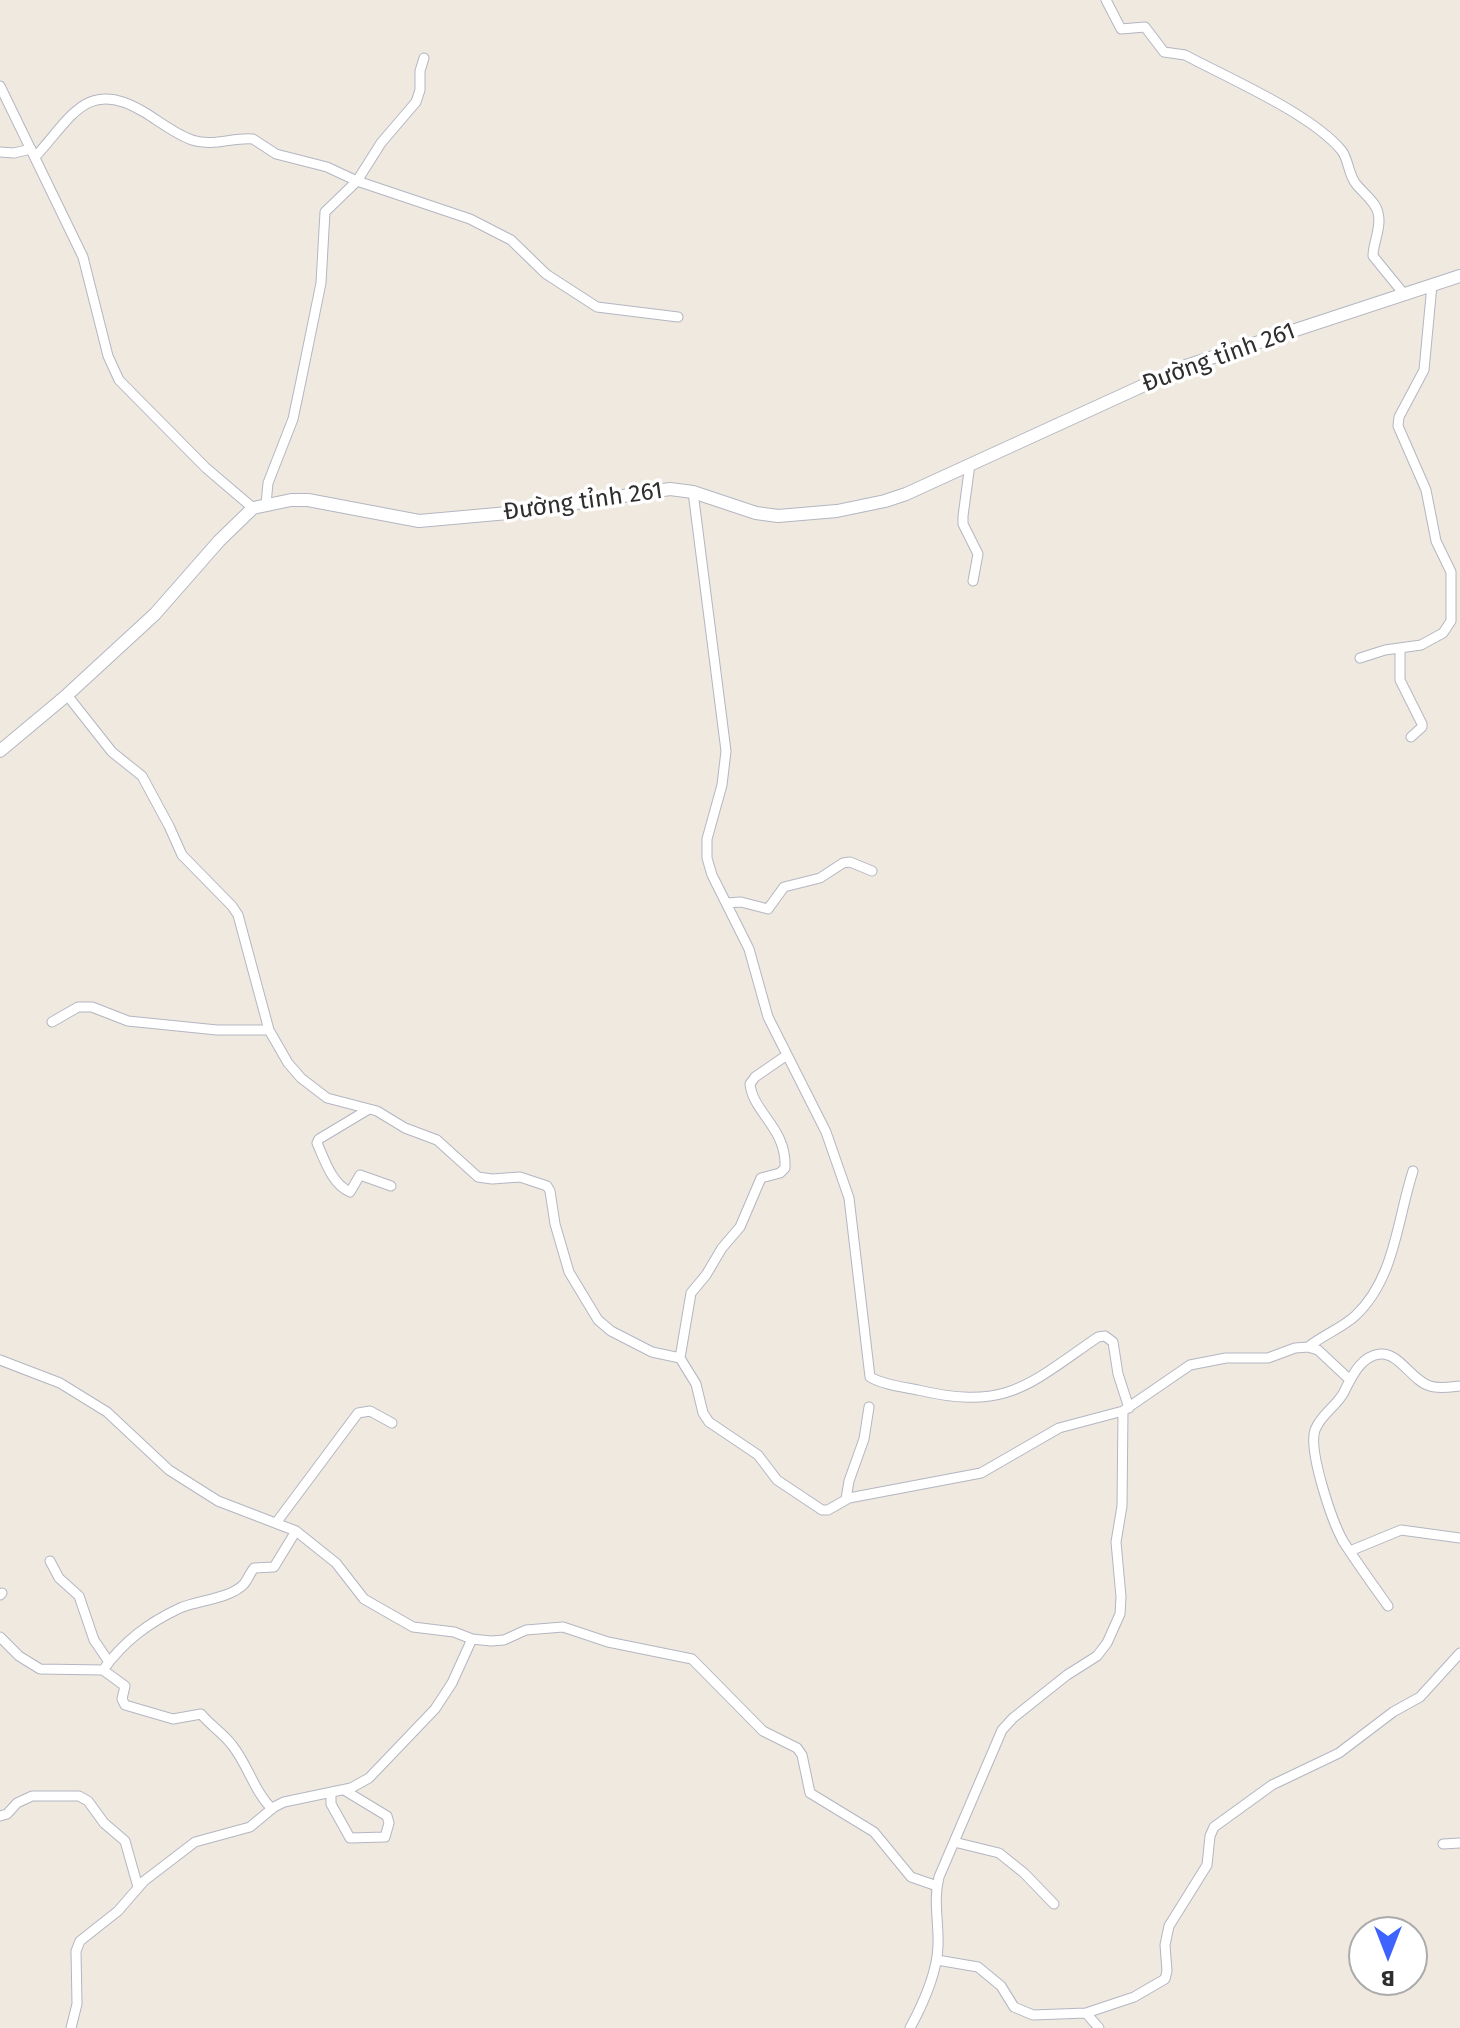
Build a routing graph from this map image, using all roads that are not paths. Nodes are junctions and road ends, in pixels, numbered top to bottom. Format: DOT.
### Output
graph roads {
  1 [pos="1106,0"];
  2 [pos="424,58"];
  3 [pos="0,86"];
  4 [pos="0,152"];
  5 [pos="33,153"];
  6 [pos="357,181"];
  7 [pos="1460,276"];
  8 [pos="1432,285"];
  9 [pos="1404,294"];
  10 [pos="678,317"];
  11 [pos="970,464"];
  12 [pos="693,492"];
  13 [pos="260,506"];
  14 [pos="973,581"];
  15 [pos="1400,648"];
  16 [pos="1360,658"];
  17 [pos="67,695"];
  18 [pos="1411,737"];
  19 [pos="0,751"];
  20 [pos="872,871"];
  21 [pos="726,903"];
  22 [pos="52,1022"];
  23 [pos="269,1030"];
  24 [pos="787,1055"];
  25 [pos="369,1109"];
  26 [pos="1413,1171"];
  27 [pos="391,1186"];
  28 [pos="1308,1347"];
  29 [pos="680,1358"];
  30 [pos="0,1360"];
  31 [pos="1349,1379"];
  32 [pos="1460,1386"];
  33 [pos="869,1407"];
  34 [pos="1126,1410"];
  35 [pos="392,1423"];
  36 [pos="846,1499"];
  37 [pos="276,1523"];
  38 [pos="296,1531"];
  39 [pos="1460,1538"];
  40 [pos="1350,1551"];
  41 [pos="50,1561"];
  42 [pos="1388,1606"];
  43 [pos="0,1637"];
  44 [pos="472,1639"];
  45 [pos="1459,1658"];
  46 [pos="106,1666"];
  47 [pos="344,1790"];
  48 [pos="331,1792"];
  49 [pos="272,1809"];
  50 [pos="0,1816"];
  51 [pos="954,1842"];
  52 [pos="1460,1843"];
  53 [pos="1443,1844"];
  54 [pos="937,1886"];
  55 [pos="138,1887"];
  56 [pos="1054,1904"];
  57 [pos="937,1960"];
  58 [pos="1086,2013"];
  59 [pos="71,2028"];
  60 [pos="910,2028"];
  61 [pos="1099,2028"];
  1 -- 9 [label="street"];
  2 -- 6 [label="street"];
  3 -- 5 [label="street"];
  4 -- 5 [label="street"];
  5 -- 6 [label="street"];
  5 -- 13 [label="street"];
  6 -- 10 [label="street"];
  6 -- 13 [label="street"];
  7 -- 8 [label="main road, Đường tỉnh 261"];
  8 -- 9 [label="main road, Đường tỉnh 261"];
  8 -- 15 [label="street"];
  9 -- 11 [label="main road, Đường tỉnh 261"];
  11 -- 12 [label="main road, Đường tỉnh 261"];
  11 -- 14 [label="street"];
  12 -- 13 [label="main road, Đường tỉnh 261"];
  12 -- 21 [label="street"];
  13 -- 17 [label="main road"];
  15 -- 16 [label="street"];
  15 -- 18 [label="street"];
  17 -- 19 [label="main road"];
  17 -- 23 [label="street"];
  20 -- 21 [label="street"];
  21 -- 24 [label="street"];
  22 -- 23 [label="street"];
  23 -- 25 [label="street"];
  24 -- 29 [label="street"];
  24 -- 34 [label="street"];
  25 -- 27 [label="street"];
  25 -- 29 [label="street"];
  26 -- 28 [label="street"];
  28 -- 31 [label="street"];
  28 -- 34 [label="street"];
  29 -- 36 [label="street"];
  30 -- 37 [label="street"];
  31 -- 32 [label="street"];
  31 -- 40 [label="street"];
  33 -- 36 [label="street"];
  34 -- 36 [label="street"];
  34 -- 51 [label="street"];
  35 -- 37 [label="street"];
  37 -- 38 [label="street"];
  38 -- 44 [label="street"];
  38 -- 46 [label="street"];
  39 -- 40 [label="street"];
  40 -- 42 [label="street"];
  41 -- 46 [label="street"];
  43 -- 46 [label="street"];
  44 -- 47 [label="street"];
  44 -- 54 [label="street"];
  45 -- 58 [label="street"];
  46 -- 49 [label="street"];
  47 -- 48 [label="street"];
  47 -- 48 [label="street"];
  48 -- 49 [label="street"];
  49 -- 55 [label="street"];
  50 -- 55 [label="street"];
  51 -- 54 [label="street"];
  51 -- 56 [label="street"];
  52 -- 53 [label="street"];
  54 -- 57 [label="street"];
  55 -- 59 [label="street"];
  57 -- 58 [label="street"];
  57 -- 60 [label="street"];
  58 -- 61 [label="street"];
}
